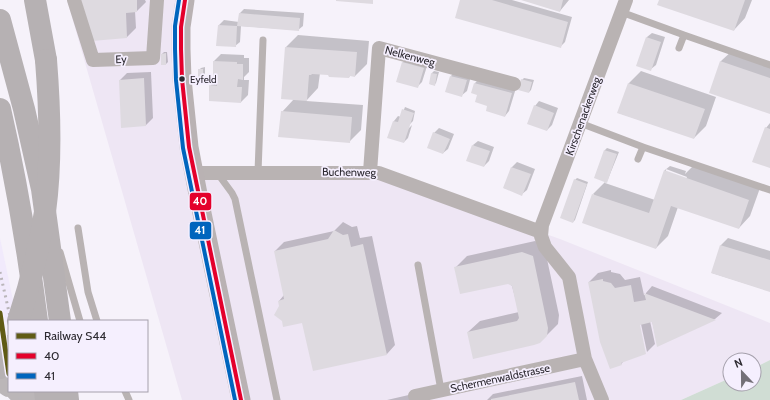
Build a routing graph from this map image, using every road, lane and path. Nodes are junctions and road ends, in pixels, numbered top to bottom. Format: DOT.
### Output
graph roads {
  1 [pos="35,0"];
  2 [pos="74,0"];
  3 [pos="157,0"];
  4 [pos="185,0"];
  5 [pos="624,6"];
  6 [pos="0,20"];
  7 [pos="684,36"];
  8 [pos="263,40"];
  9 [pos="679,48"];
  10 [pos="770,65"];
  11 [pos="514,84"];
  12 [pos="0,109"];
  13 [pos="580,123"];
  14 [pos="643,147"];
  15 [pos="638,159"];
  16 [pos="194,172"];
  17 [pos="217,172"];
  18 [pos="258,172"];
  19 [pos="370,172"];
  20 [pos="42,189"];
  21 [pos="770,190"];
  22 [pos="78,228"];
  23 [pos="541,232"];
  24 [pos="418,265"];
  25 [pos="18,320"];
  26 [pos="37,320"];
  27 [pos="60,320"];
  28 [pos="80,320"];
  29 [pos="97,320"];
  30 [pos="8,348"];
  31 [pos="585,359"];
  32 [pos="0,368"];
  33 [pos="441,390"];
  34 [pos="19,392"];
  35 [pos="415,396"];
  36 [pos="31,400"];
  37 [pos="241,400"];
  38 [pos="277,400"];
  39 [pos="602,400"];
  1 -- 25 [label="highway, bridge"];
  2 -- 3 [label="street, Ey"];
  4 -- 16 [label="main road"];
  5 -- 7 [label="lane"];
  5 -- 13 [label="street, Kirschenackerweg"];
  6 -- 20 [label="highway"];
  7 -- 9 [label="lane"];
  7 -- 10 [label="lane"];
  8 -- 18 [label="lane"];
  11 -- 19 [label="street, Nelkenweg"];
  12 -- 26 [label="highway"];
  13 -- 14 [label="lane"];
  13 -- 23 [label="street, Kirschenackerweg"];
  14 -- 15 [label="lane"];
  14 -- 21 [label="lane"];
  16 -- 17 [label="street, Buchenweg"];
  16 -- 37 [label="main road"];
  17 -- 18 [label="street, Buchenweg"];
  17 -- 38 [label="lane"];
  18 -- 19 [label="street, Buchenweg"];
  19 -- 23 [label="street, Buchenweg"];
  20 -- 27 [label="highway"];
  20 -- 28 [label="lane"];
  22 -- 29 [label="lane"];
  23 -- 31 [label="street"];
  24 -- 33 [label="lane"];
  30 -- 32 [label="highway"];
  31 -- 33 [label="street, Schermenwaldstrasse"];
  31 -- 39 [label="street"];
  33 -- 35 [label="street, Schermenwaldstrasse"];
  34 -- 36 [label="main road"];
}
